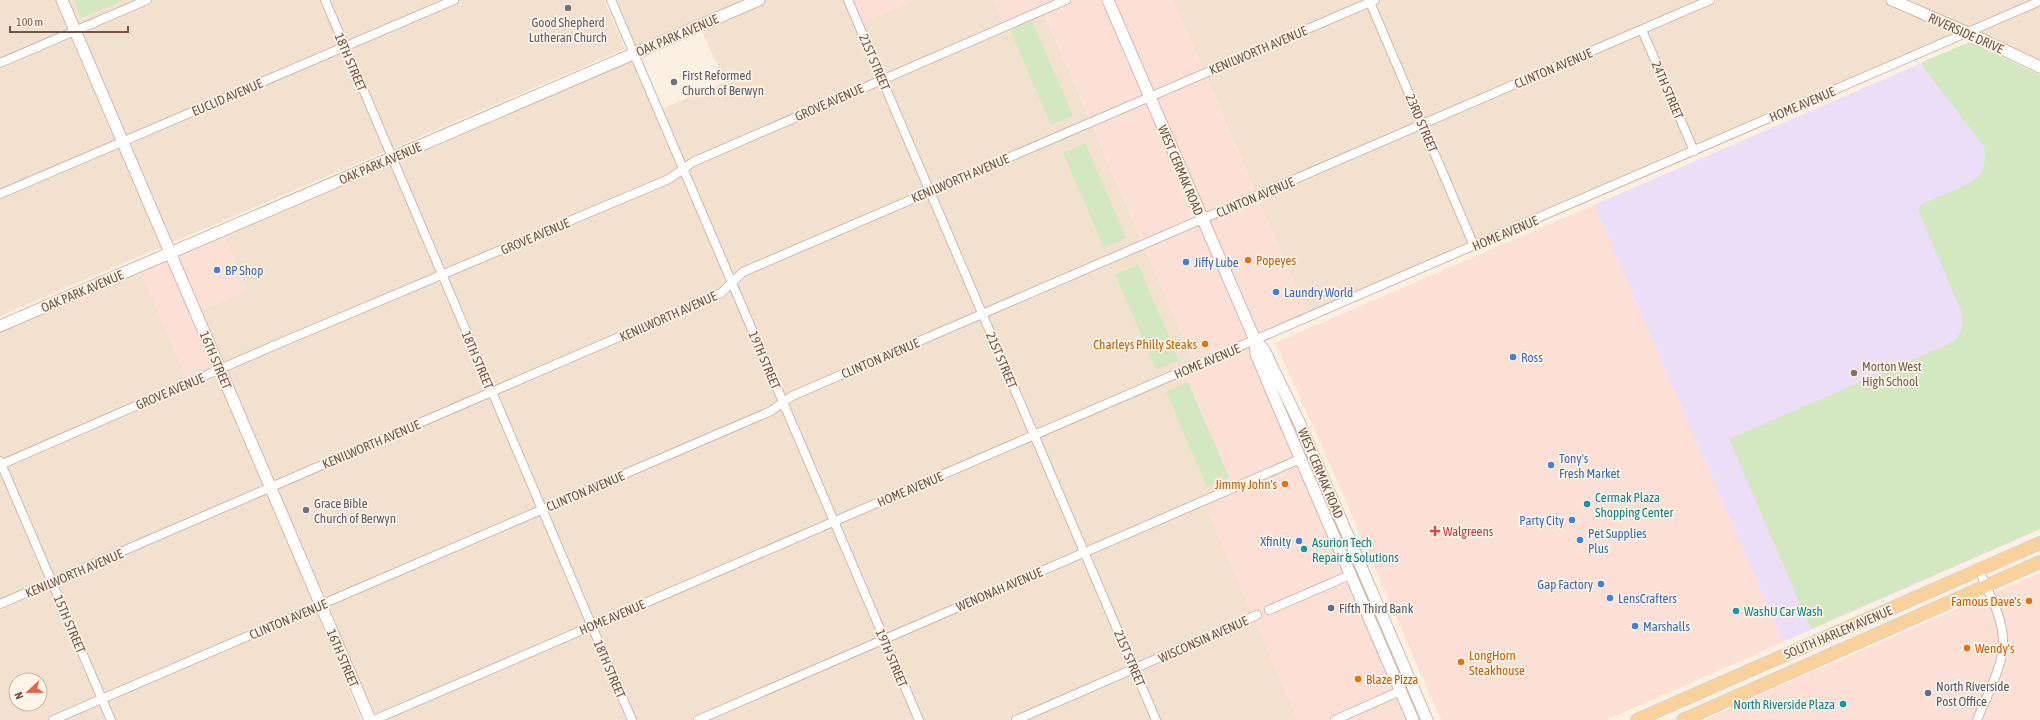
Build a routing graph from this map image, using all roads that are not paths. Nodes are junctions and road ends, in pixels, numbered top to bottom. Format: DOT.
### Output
graph roads {
  1 [pos="62,0"];
  2 [pos="148,0"];
  3 [pos="325,0"];
  4 [pos="454,0"];
  5 [pos="611,0"];
  6 [pos="759,0"];
  7 [pos="848,0"];
  8 [pos="1066,0"];
  9 [pos="1108,0"];
  10 [pos="1710,0"];
  11 [pos="1892,0"];
  12 [pos="1371,1"];
  13 [pos="2040,1"];
  14 [pos="1642,30"];
  15 [pos="76,31"];
  16 [pos="1968,32"];
  17 [pos="345,47"];
  18 [pos="634,54"];
  19 [pos="0,63"];
  20 [pos="2040,67"];
  21 [pos="882,79"];
  22 [pos="1150,96"];
  23 [pos="1422,124"];
  24 [pos="123,142"];
  25 [pos="1694,151"];
  26 [pos="392,158"];
  27 [pos="683,169"];
  28 [pos="930,191"];
  29 [pos="0,194"];
  30 [pos="1202,219"];
  31 [pos="1474,246"];
  32 [pos="170,253"];
  33 [pos="442,276"];
  34 [pos="732,283"];
  35 [pos="983,314"];
  36 [pos="0,326"];
  37 [pos="1254,340"];
  38 [pos="220,370"];
  39 [pos="492,392"];
  40 [pos="783,402"];
  41 [pos="1034,435"];
  42 [pos="1300,459"];
  43 [pos="0,464"];
  44 [pos="270,488"];
  45 [pos="542,509"];
  46 [pos="834,522"];
  47 [pos="2040,543"];
  48 [pos="1085,552"];
  49 [pos="2040,562"];
  50 [pos="1979,570"];
  51 [pos="1350,575"];
  52 [pos="52,582"];
  53 [pos="1986,586"];
  54 [pos="0,604"];
  55 [pos="321,605"];
  56 [pos="1269,610"];
  57 [pos="1257,615"];
  58 [pos="592,626"];
  59 [pos="884,640"];
  60 [pos="1134,669"];
  61 [pos="1400,691"];
  62 [pos="102,699"];
  63 [pos="53,720"];
  64 [pos="111,720"];
  65 [pos="370,720"];
  66 [pos="374,720"];
  67 [pos="632,720"];
  68 [pos="698,720"];
  69 [pos="919,720"];
  70 [pos="1016,720"];
  71 [pos="1156,720"];
  72 [pos="1335,720"];
  73 [pos="1413,720"];
  74 [pos="1427,720"];
  75 [pos="1637,720"];
  76 [pos="1683,720"];
  77 [pos="1977,720"];
  1 -- 15 [label="street, 16TH STREET"];
  2 -- 15 [label="street"];
  3 -- 17 [label="street, 18TH STREET"];
  4 -- 17 [label="street, EUCLID AVENUE"];
  5 -- 18 [label="street, 19TH STREET"];
  6 -- 18 [label="street, OAK PARK AVENUE"];
  7 -- 21 [label="street, 21ST STREET"];
  8 -- 21 [label="street, GROVE AVENUE"];
  9 -- 22 [label="street, WEST CERMAK ROAD"];
  10 -- 14 [label="street, CLINTON AVENUE"];
  11 -- 16 [label="street, RIVERSIDE DRIVE"];
  12 -- 22 [label="street, KENILWORTH AVENUE"];
  12 -- 23 [label="street, 23RD STREET"];
  13 -- 16 [label="street, HOME AVENUE"];
  14 -- 23 [label="street, CLINTON AVENUE"];
  14 -- 25 [label="street, 24TH STREET"];
  15 -- 19 [label="street"];
  15 -- 24 [label="street, 16TH STREET"];
  16 -- 20 [label="street, RIVERSIDE DRIVE"];
  16 -- 25 [label="street, HOME AVENUE"];
  17 -- 24 [label="street, EUCLID AVENUE"];
  17 -- 26 [label="street, 18TH STREET"];
  18 -- 26 [label="street, OAK PARK AVENUE"];
  18 -- 27 [label="street, 19TH STREET"];
  21 -- 27 [label="street, GROVE AVENUE"];
  21 -- 28 [label="street, 21ST STREET"];
  22 -- 28 [label="street, KENILWORTH AVENUE"];
  22 -- 30 [label="street, WEST CERMAK ROAD"];
  23 -- 30 [label="street, CLINTON AVENUE"];
  23 -- 31 [label="street, 23RD STREET"];
  24 -- 29 [label="street, EUCLID AVENUE"];
  24 -- 32 [label="street, 16TH STREET"];
  25 -- 31 [label="street, HOME AVENUE"];
  26 -- 32 [label="street, OAK PARK AVENUE"];
  26 -- 33 [label="street, 18TH STREET"];
  27 -- 33 [label="street, GROVE AVENUE"];
  27 -- 34 [label="street, 19TH STREET"];
  28 -- 34 [label="street, KENILWORTH AVENUE"];
  28 -- 35 [label="street, 21ST STREET"];
  30 -- 35 [label="street, CLINTON AVENUE"];
  30 -- 37 [label="street, WEST CERMAK ROAD"];
  31 -- 37 [label="street, HOME AVENUE"];
  32 -- 36 [label="street, OAK PARK AVENUE"];
  32 -- 38 [label="street, 16TH STREET"];
  33 -- 38 [label="street, GROVE AVENUE"];
  33 -- 39 [label="street, 18TH STREET"];
  34 -- 39 [label="street, KENILWORTH AVENUE"];
  34 -- 40 [label="street, 19TH STREET"];
  35 -- 40 [label="street, CLINTON AVENUE"];
  35 -- 41 [label="street, 21ST STREET"];
  37 -- 41 [label="street, HOME AVENUE"];
  37 -- 42 [label="street, WEST CERMAK ROAD"];
  37 -- 74 [label="street, WEST CERMAK ROAD"];
  38 -- 43 [label="street, GROVE AVENUE"];
  38 -- 44 [label="street, 16TH STREET"];
  39 -- 44 [label="street, KENILWORTH AVENUE"];
  39 -- 45 [label="street, 18TH STREET"];
  40 -- 45 [label="street, CLINTON AVENUE"];
  40 -- 46 [label="street, 19TH STREET"];
  41 -- 46 [label="street, HOME AVENUE"];
  41 -- 48 [label="street, 21ST STREET"];
  42 -- 48 [label="street, WENONAH AVENUE"];
  42 -- 51 [label="street, WEST CERMAK ROAD"];
  43 -- 52 [label="street, 15TH STREET"];
  44 -- 52 [label="street, KENILWORTH AVENUE"];
  44 -- 55 [label="street, 16TH STREET"];
  45 -- 55 [label="street, CLINTON AVENUE"];
  45 -- 58 [label="street, 18TH STREET"];
  46 -- 58 [label="street, HOME AVENUE"];
  46 -- 59 [label="street, 19TH STREET"];
  47 -- 50 [label="main road, SOUTH HARLEM AVENUE"];
  48 -- 59 [label="street, WENONAH AVENUE"];
  48 -- 60 [label="street, 21ST STREET"];
  49 -- 53 [label="main road, SOUTH HARLEM AVENUE"];
  50 -- 53 [label="street"];
  50 -- 75 [label="main road, SOUTH HARLEM AVENUE"];
  51 -- 56 [label="street"];
  51 -- 61 [label="street, WEST CERMAK ROAD"];
  52 -- 54 [label="street, KENILWORTH AVENUE"];
  52 -- 62 [label="street, 15TH STREET"];
  53 -- 76 [label="main road, SOUTH HARLEM AVENUE"];
  53 -- 77 [label="street"];
  55 -- 62 [label="street, CLINTON AVENUE"];
  55 -- 65 [label="street, 16TH STREET"];
  57 -- 60 [label="street, WISCONSIN AVENUE"];
  58 -- 66 [label="street, HOME AVENUE"];
  58 -- 67 [label="street, 18TH STREET"];
  59 -- 68 [label="street, WENONAH AVENUE"];
  59 -- 69 [label="street, 19TH STREET"];
  60 -- 70 [label="street, WISCONSIN AVENUE"];
  60 -- 71 [label="street, 21ST STREET"];
  61 -- 72 [label="street"];
  61 -- 73 [label="street, WEST CERMAK ROAD"];
  62 -- 63 [label="street, CLINTON AVENUE"];
  62 -- 64 [label="street, 15TH STREET"];
}
